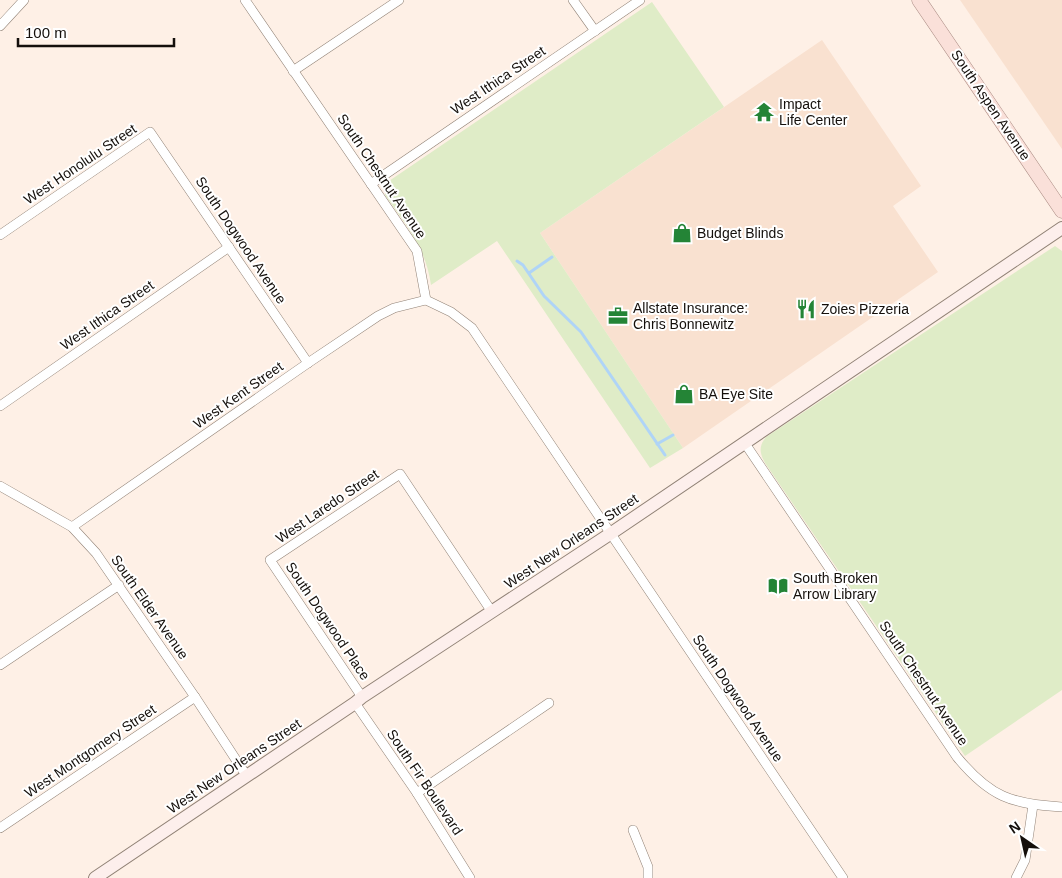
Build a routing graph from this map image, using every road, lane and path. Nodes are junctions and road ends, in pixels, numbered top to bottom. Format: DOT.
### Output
graph roads {
  1 [pos="24,0"];
  2 [pos="244,0"];
  3 [pos="400,0"];
  4 [pos="573,0"];
  5 [pos="640,0"];
  6 [pos="919,0"];
  7 [pos="0,26"];
  8 [pos="595,30"];
  9 [pos="293,71"];
  10 [pos="150,132"];
  11 [pos="371,184"];
  12 [pos="1062,211"];
  13 [pos="1062,228"];
  14 [pos="0,236"];
  15 [pos="229,247"];
  16 [pos="426,300"];
  17 [pos="308,363"];
  18 [pos="0,406"];
  19 [pos="744,442"];
  20 [pos="0,486"];
  21 [pos="72,527"];
  22 [pos="610,534"];
  23 [pos="270,560"];
  24 [pos="119,585"];
  25 [pos="492,612"];
  26 [pos="0,665"];
  27 [pos="195,697"];
  28 [pos="359,700"];
  29 [pos="549,703"];
  30 [pos="246,775"];
  31 [pos="416,793"];
  32 [pos="1033,805"];
  33 [pos="1062,807"];
  34 [pos="0,828"];
  35 [pos="633,830"];
  36 [pos="100,877"];
  37 [pos="470,878"];
  38 [pos="648,878"];
  39 [pos="843,878"];
  40 [pos="1016,878"];
  1 -- 7 [label="street"];
  2 -- 9 [label="street, South Chestnut Avenue"];
  3 -- 9 [label="street"];
  4 -- 8 [label="street"];
  5 -- 8 [label="street, West Ithica Street"];
  6 -- 12 [label="main road, South Aspen Avenue"];
  8 -- 11 [label="street, West Ithica Street"];
  9 -- 11 [label="street, South Chestnut Avenue"];
  10 -- 14 [label="street, West Honolulu Street"];
  10 -- 15 [label="street, South Dogwood Avenue"];
  11 -- 16 [label="street, South Chestnut Avenue"];
  13 -- 19 [label="street, West New Orleans Street"];
  15 -- 17 [label="street, South Dogwood Avenue"];
  15 -- 18 [label="street, West Ithica Street"];
  16 -- 17 [label="street, West Kent Street"];
  16 -- 22 [label="street"];
  17 -- 21 [label="street, West Kent Street"];
  19 -- 22 [label="street, West New Orleans Street"];
  19 -- 32 [label="street, South Chestnut Avenue"];
  20 -- 21 [label="street, South Elder Avenue"];
  21 -- 24 [label="street, South Elder Avenue"];
  22 -- 25 [label="street, West New Orleans Street"];
  22 -- 39 [label="street, South Dogwood Avenue"];
  23 -- 25 [label="street, West Laredo Street"];
  23 -- 28 [label="street, South Dogwood Place"];
  24 -- 26 [label="street"];
  24 -- 27 [label="street, South Elder Avenue"];
  25 -- 28 [label="street, West New Orleans Street"];
  27 -- 30 [label="street, South Elder Avenue"];
  27 -- 34 [label="street, West Montgomery Street"];
  28 -- 30 [label="street, West New Orleans Street"];
  28 -- 31 [label="street, South Fir Boulevard"];
  29 -- 31 [label="street"];
  30 -- 36 [label="street, West New Orleans Street"];
  31 -- 37 [label="street, South Fir Boulevard"];
  32 -- 33 [label="street, South Chestnut Avenue"];
  32 -- 40 [label="street"];
  35 -- 38 [label="street"];
}
